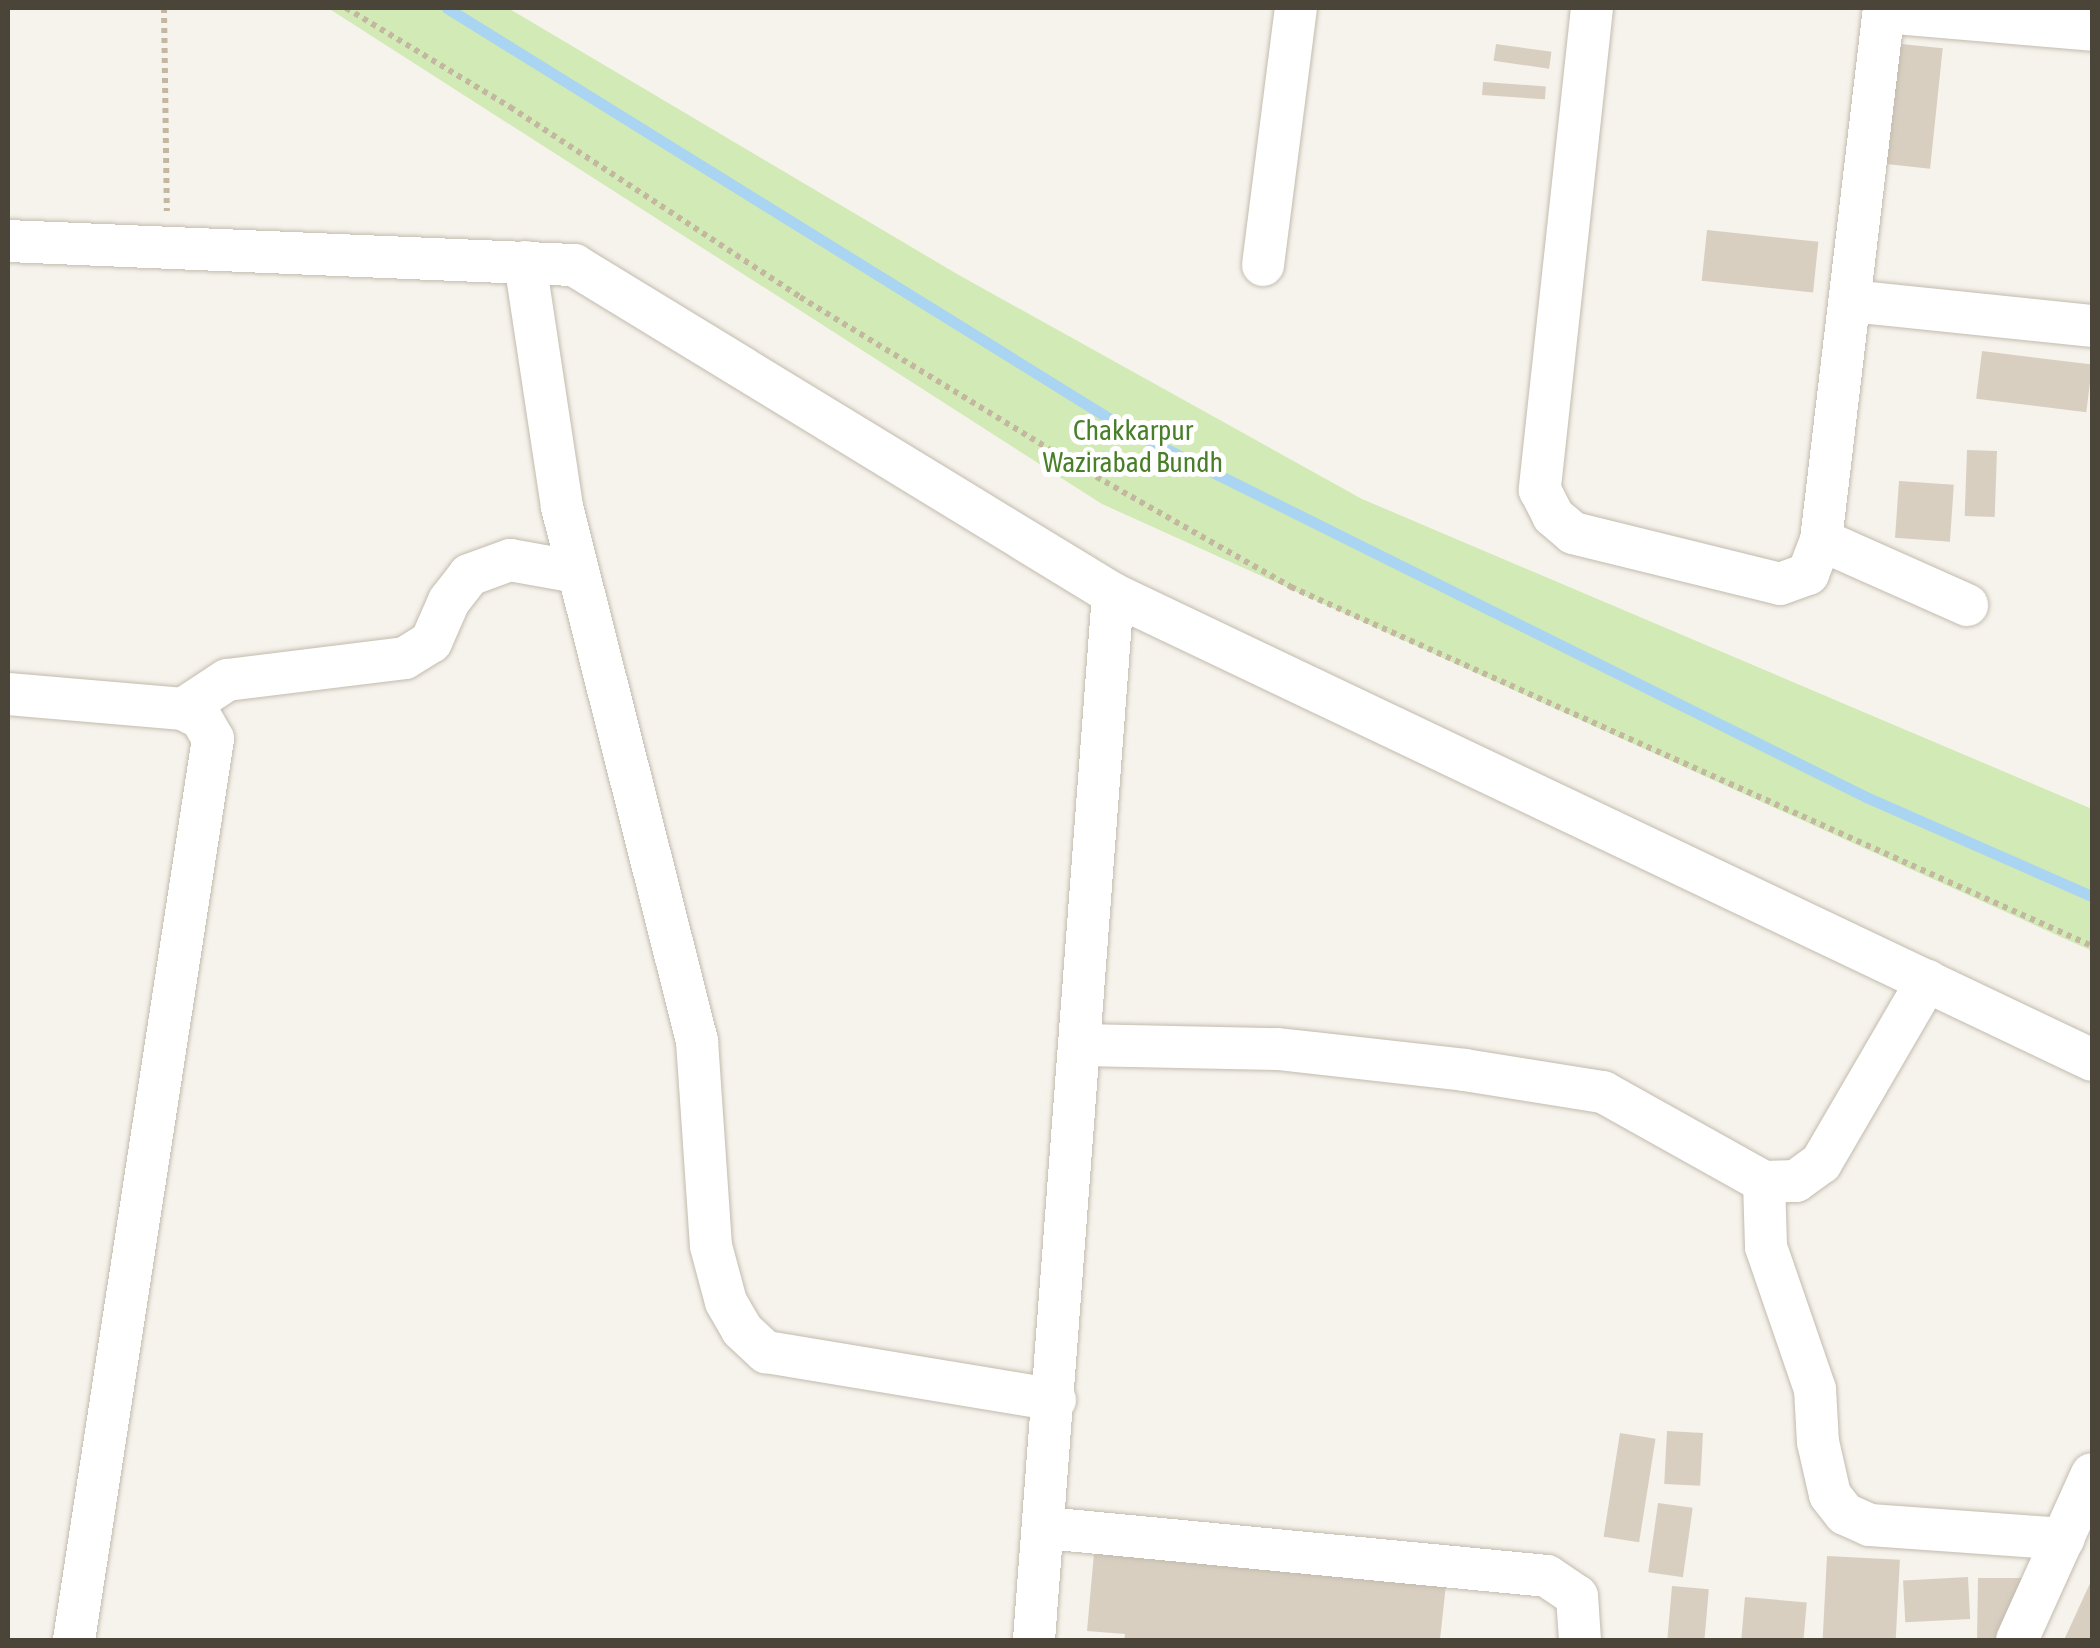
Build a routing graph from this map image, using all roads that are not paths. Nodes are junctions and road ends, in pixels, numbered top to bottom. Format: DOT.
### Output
graph roads {
  1 [pos="1296,8"];
  2 [pos="1592,8"];
  3 [pos="1884,10"];
  4 [pos="2092,30"];
  5 [pos="8,241"];
  6 [pos="525,262"];
  7 [pos="1264,265"];
  8 [pos="1850,301"];
  9 [pos="2092,326"];
  10 [pos="1821,540"];
  11 [pos="578,572"];
  12 [pos="1113,594"];
  13 [pos="1967,605"];
  14 [pos="8,694"];
  15 [pos="183,709"];
  16 [pos="1927,982"];
  17 [pos="1080,1045"];
  18 [pos="2092,1060"];
  19 [pos="1764,1182"];
  20 [pos="1056,1400"];
  21 [pos="2092,1474"];
  22 [pos="1046,1528"];
  23 [pos="2063,1539"];
  24 [pos="74,1640"];
  25 [pos="1034,1640"];
  26 [pos="1580,1640"];
  27 [pos="2017,1640"];
  1 -- 7 [label="street"];
  2 -- 10 [label="street"];
  3 -- 4 [label="street"];
  3 -- 8 [label="street"];
  5 -- 6 [label="street"];
  6 -- 11 [label="street"];
  6 -- 12 [label="street"];
  8 -- 9 [label="street"];
  8 -- 10 [label="street"];
  10 -- 13 [label="street"];
  11 -- 15 [label="street"];
  11 -- 20 [label="street"];
  12 -- 16 [label="street"];
  12 -- 17 [label="street"];
  14 -- 15 [label="street"];
  15 -- 24 [label="street"];
  16 -- 18 [label="street"];
  16 -- 19 [label="street"];
  17 -- 19 [label="street"];
  17 -- 20 [label="street"];
  19 -- 23 [label="street"];
  20 -- 22 [label="street"];
  21 -- 23 [label="street"];
  22 -- 25 [label="street"];
  22 -- 26 [label="street"];
  23 -- 27 [label="street"];
}
